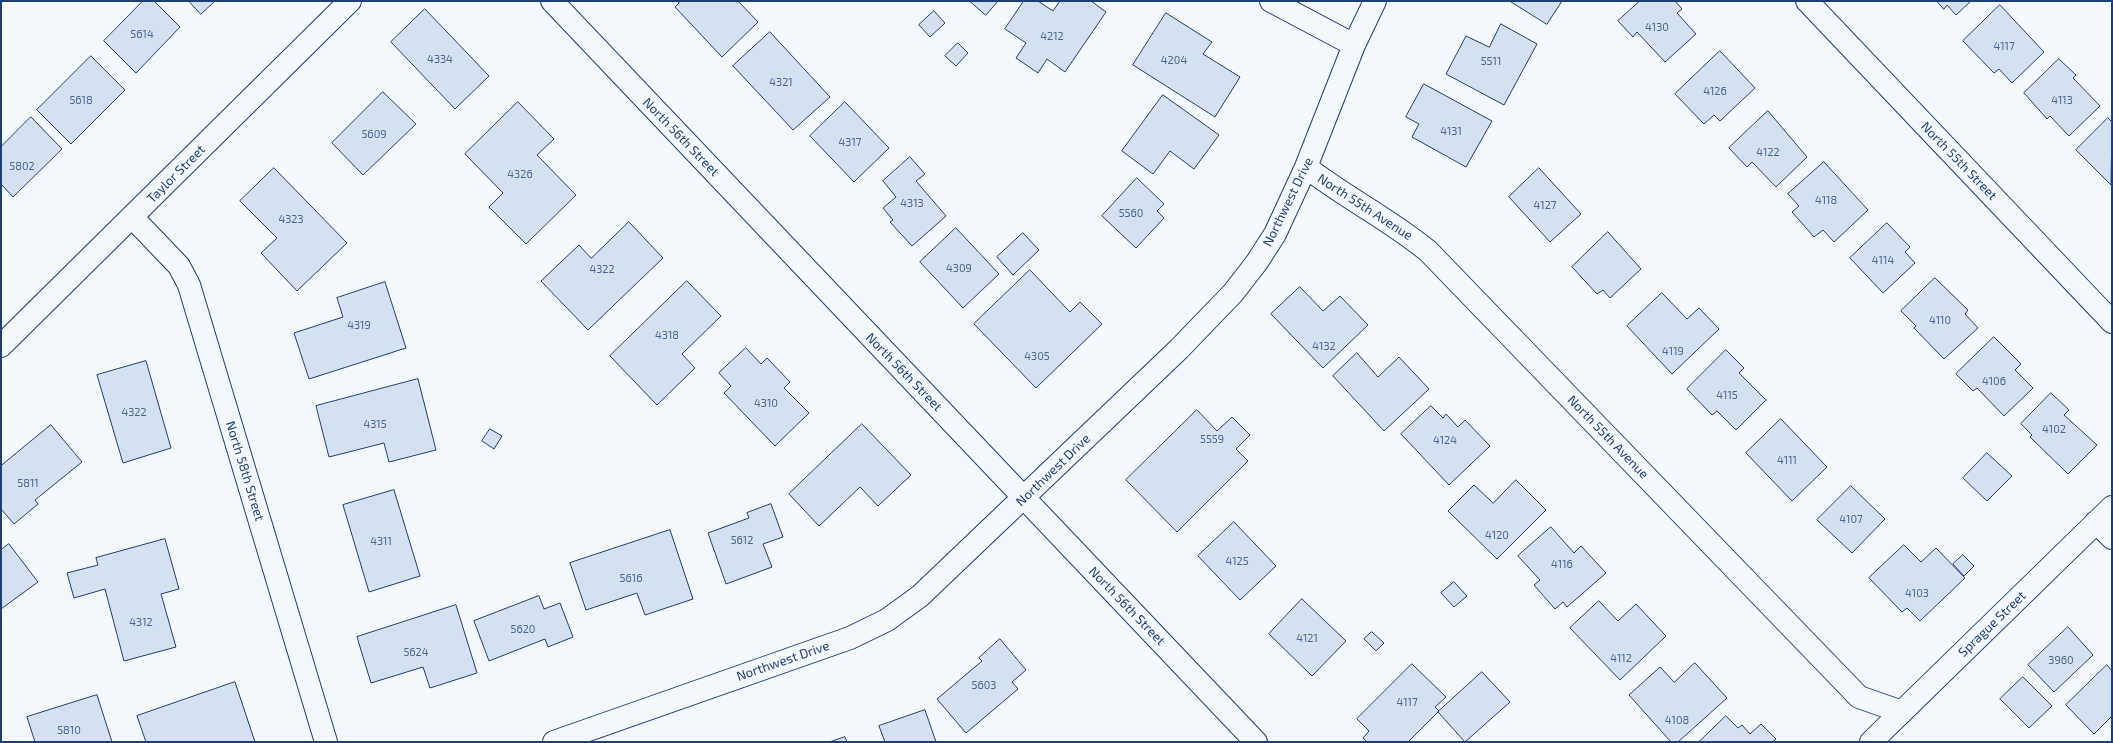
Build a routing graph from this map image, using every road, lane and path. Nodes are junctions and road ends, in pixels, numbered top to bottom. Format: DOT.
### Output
graph roads {
  1 [pos="350,1"];
  2 [pos="552,1"];
  3 [pos="1271,1"];
  4 [pos="1375,1"];
  5 [pos="1806,1"];
  6 [pos="1354,45"];
  7 [pos="1306,167"];
  8 [pos="132,217"];
  9 [pos="2112,322"];
  10 [pos="1,346"];
  11 [pos="1024,498"];
  12 [pos="2112,507"];
  13 [pos="2096,522"];
  14 [pos="2112,538"];
  15 [pos="1902,712"];
  16 [pos="326,742"];
  17 [pos="554,742"];
  18 [pos="1256,742"];
  19 [pos="1871,742"];
  1 -- 8 [label="street, Taylor Street"];
  2 -- 11 [label="street, North 56th Street"];
  3 -- 6 [label="street"];
  4 -- 6 [label="street, Northwest Drive"];
  5 -- 9 [label="street, North 55th Street"];
  6 -- 7 [label="street, Northwest Drive"];
  7 -- 11 [label="street, Northwest Drive"];
  7 -- 15 [label="street, North 55th Avenue"];
  8 -- 10 [label="street, Taylor Street"];
  8 -- 16 [label="street, North 58th Street"];
  11 -- 17 [label="street, Northwest Drive"];
  11 -- 18 [label="street, North 56th Street"];
  12 -- 13 [label="street, Sprague Street"];
  13 -- 14 [label="street"];
  13 -- 15 [label="street, Sprague Street"];
  15 -- 19 [label="street, Sprague Street"];
}
